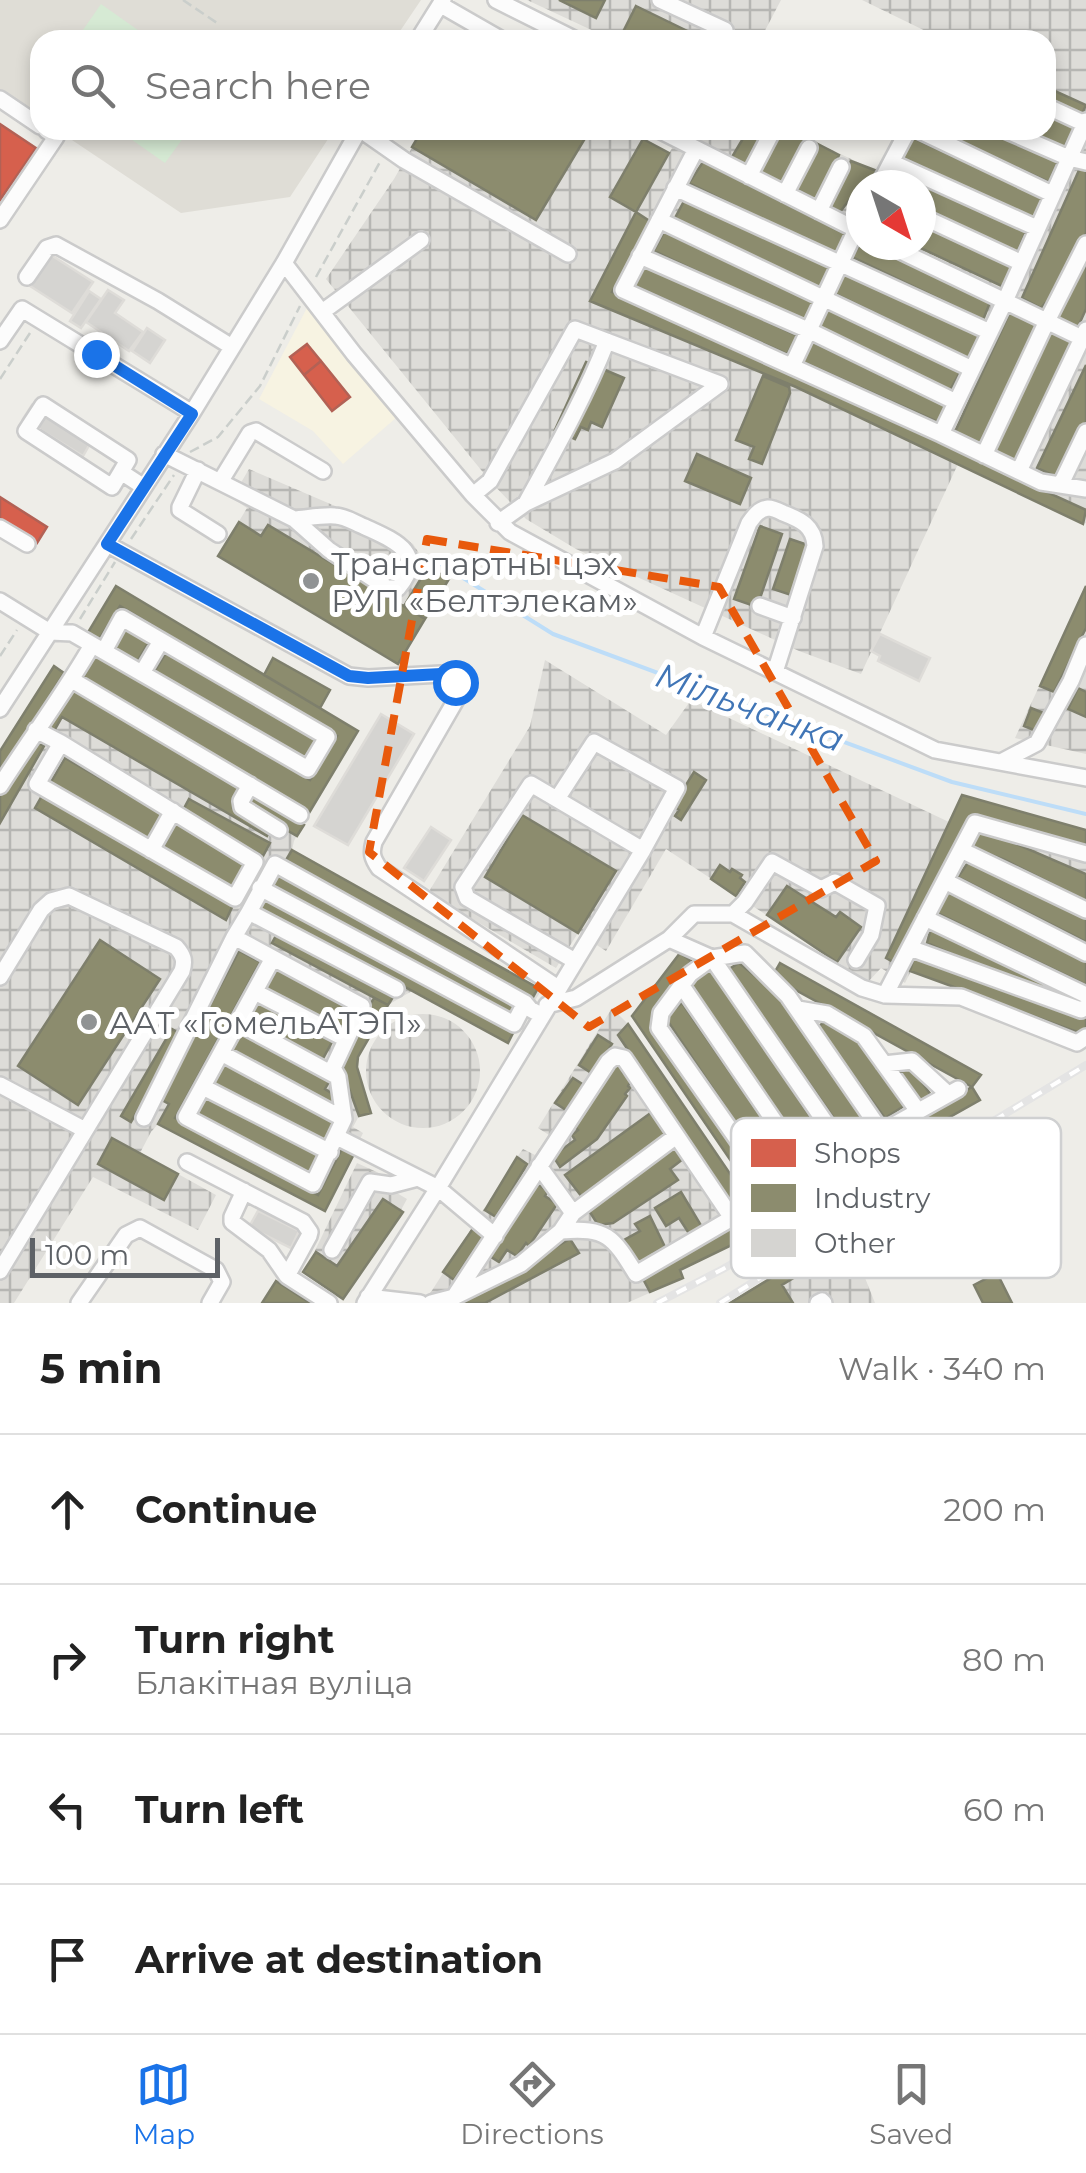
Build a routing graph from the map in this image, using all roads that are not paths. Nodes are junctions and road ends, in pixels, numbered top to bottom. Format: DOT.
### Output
graph roads {
  1 [pos="496,0"];
  2 [pos="660,0"];
  3 [pos="442,2"];
  4 [pos="424,30"];
  5 [pos="486,30"];
  6 [pos="556,30"];
  7 [pos="724,30"];
  8 [pos="0,99"];
  9 [pos="1056,110"];
  10 [pos="30,119"];
  11 [pos="1085,122"];
  12 [pos="54,140"];
  13 [pos="354,140"];
  14 [pos="376,140"];
  15 [pos="678,140"];
  16 [pos="768,140"];
  17 [pos="903,140"];
  18 [pos="939,140"];
  19 [pos="1028,140"];
  20 [pos="808,148"];
  21 [pos="696,149"];
  22 [pos="1068,158"];
  23 [pos="891,162"];
  24 [pos="1086,162"];
  25 [pos="841,167"];
  26 [pos="887,170"];
  27 [pos="749,176"];
  28 [pos="675,188"];
  29 [pos="785,194"];
  30 [pos="1052,194"];
  31 [pos="820,212"];
  32 [pos="0,220"];
  33 [pos="659,220"];
  34 [pos="846,222"];
  35 [pos="936,223"];
  36 [pos="1037,228"];
  37 [pos="421,240"];
  38 [pos="1086,244"];
  39 [pos="846,252"];
  40 [pos="568,254"];
  41 [pos="640,256"];
  42 [pos="919,260"];
  43 [pos="284,262"];
  44 [pos="840,263"];
  45 [pos="1022,263"];
  46 [pos="27,277"];
  47 [pos="824,298"];
  48 [pos="1005,301"];
  49 [pos="322,312"];
  50 [pos="1047,321"];
  51 [pos="808,330"];
  52 [pos="990,332"];
  53 [pos="1085,336"];
  54 [pos="607,341"];
  55 [pos="0,342"];
  56 [pos="232,347"];
  57 [pos="792,366"];
  58 [pos="972,369"];
  59 [pos="956,402"];
  60 [pos="192,414"];
  61 [pos="72,423"];
  62 [pos="1086,432"];
  63 [pos="940,434"];
  64 [pos="54,450"];
  65 [pos="164,454"];
  66 [pos="984,455"];
  67 [pos="190,467"];
  68 [pos="323,470"];
  69 [pos="121,472"];
  70 [pos="1019,472"];
  71 [pos="220,482"];
  72 [pos="1062,484"];
  73 [pos="144,488"];
  74 [pos="1086,489"];
  75 [pos="472,495"];
  76 [pos="526,503"];
  77 [pos="294,519"];
  78 [pos="498,523"];
  79 [pos="0,528"];
  80 [pos="218,534"];
  81 [pos="28,544"];
  82 [pos="114,548"];
  83 [pos="0,601"];
  84 [pos="760,606"];
  85 [pos="792,618"];
  86 [pos="50,632"];
  87 [pos="703,637"];
  88 [pos="161,641"];
  89 [pos="1086,645"];
  90 [pos="98,648"];
  91 [pos="775,672"];
  92 [pos="142,673"];
  93 [pos="72,680"];
  94 [pos="1078,684"];
  95 [pos="0,709"];
  96 [pos="36,730"];
  97 [pos="61,743"];
  98 [pos="1003,761"];
  99 [pos="1086,778"];
  100 [pos="250,785"];
  101 [pos="0,786"];
  102 [pos="558,800"];
  103 [pos="173,812"];
  104 [pos="300,815"];
  105 [pos="279,830"];
  106 [pos="150,850"];
  107 [pos="642,850"];
  108 [pos="961,850"];
  109 [pos="1086,854"];
  110 [pos="945,881"];
  111 [pos="260,888"];
  112 [pos="1086,910"];
  113 [pos="249,912"];
  114 [pos="734,914"];
  115 [pos="926,918"];
  116 [pos="234,936"];
  117 [pos="669,938"];
  118 [pos="910,948"];
  119 [pos="1086,953"];
  120 [pos="273,958"];
  121 [pos="712,958"];
  122 [pos="856,960"];
  123 [pos="575,961"];
  124 [pos="0,977"];
  125 [pos="682,986"];
  126 [pos="558,988"];
  127 [pos="396,990"];
  128 [pos="255,992"];
  129 [pos="1086,994"];
  130 [pos="885,995"];
  131 [pos="526,1003"];
  132 [pos="1086,1007"];
  133 [pos="798,1009"];
  134 [pos="544,1010"];
  135 [pos="238,1023"];
  136 [pos="1086,1038"];
  137 [pos="346,1039"];
  138 [pos="221,1053"];
  139 [pos="884,1064"];
  140 [pos="338,1078"];
  141 [pos="0,1085"];
  142 [pos="203,1087"];
  143 [pos="918,1111"];
  144 [pos="144,1118"];
  145 [pos="772,1118"];
  146 [pos="822,1118"];
  147 [pos="872,1118"];
  148 [pos="905,1118"];
  149 [pos="344,1119"];
  150 [pos="85,1130"];
  151 [pos="731,1131"];
  152 [pos="675,1137"];
  153 [pos="333,1144"];
  154 [pos="187,1162"];
  155 [pos="539,1166"];
  156 [pos="418,1178"];
  157 [pos="438,1188"];
  158 [pos="244,1192"];
  159 [pos="573,1214"];
  160 [pos="731,1217"];
  161 [pos="731,1219"];
  162 [pos="561,1231"];
  163 [pos="495,1236"];
  164 [pos="332,1250"];
  165 [pos="0,1271"];
  166 [pos="287,1276"];
  167 [pos="454,1297"];
  168 [pos="367,1300"];
  169 [pos="79,1303"];
  170 [pos="210,1303"];
  171 [pos="329,1303"];
  172 [pos="420,1303"];
  173 [pos="432,1303"];
  1 -- 6 [label="street"];
  2 -- 7 [label="street"];
  3 -- 4 [label="street"];
  3 -- 5 [label="street"];
  8 -- 10 [label="street"];
  9 -- 11 [label="street"];
  11 -- 22 [label="street"];
  12 -- 32 [label="street"];
  13 -- 43 [label="street"];
  14 -- 40 [label="street"];
  15 -- 21 [label="street"];
  16 -- 27 [label="street"];
  17 -- 23 [label="street"];
  18 -- 30 [label="street"];
  19 -- 22 [label="street"];
  20 -- 29 [label="street"];
  21 -- 27 [label="street"];
  21 -- 28 [label="street"];
  22 -- 24 [label="street"];
  22 -- 30 [label="street"];
  23 -- 26 [label="street"];
  23 -- 36 [label="street"];
  25 -- 31 [label="street"];
  27 -- 29 [label="street"];
  28 -- 33 [label="street"];
  28 -- 44 [label="street"];
  29 -- 31 [label="street"];
  30 -- 36 [label="street"];
  31 -- 34 [label="street"];
  33 -- 41 [label="street"];
  33 -- 47 [label="street"];
  35 -- 45 [label="street"];
  36 -- 45 [label="street"];
  37 -- 49 [label="street"];
  38 -- 50 [label="street"];
  39 -- 44 [label="street"];
  41 -- 51 [label="street"];
  41 -- 57 [label="street"];
  42 -- 48 [label="street"];
  43 -- 49 [label="street"];
  43 -- 56 [label="street"];
  44 -- 47 [label="street"];
  44 -- 52 [label="street"];
  45 -- 48 [label="street"];
  46 -- 56 [label="street"];
  47 -- 51 [label="street"];
  47 -- 58 [label="street"];
  48 -- 50 [label="street"];
  48 -- 52 [label="street"];
  49 -- 75 [label="street"];
  50 -- 53 [label="street"];
  50 -- 66 [label="street"];
  51 -- 57 [label="street"];
  51 -- 59 [label="street"];
  52 -- 58 [label="street"];
  53 -- 70 [label="street"];
  54 -- 75 [label="street"];
  54 -- 76 [label="street"];
  54 -- 76 [label="street"];
  55 -- 60 [label="street"];
  56 -- 60 [label="street"];
  57 -- 63 [label="street"];
  58 -- 59 [label="street"];
  59 -- 63 [label="street"];
  60 -- 65 [label="street"];
  61 -- 64 [label="street"];
  61 -- 64 [label="street"];
  61 -- 69 [label="street"];
  62 -- 72 [label="street"];
  63 -- 66 [label="street"];
  64 -- 69 [label="street"];
  65 -- 67 [label="street"];
  65 -- 73 [label="street"];
  66 -- 70 [label="street"];
  67 -- 71 [label="street"];
  67 -- 80 [label="street"];
  68 -- 71 [label="street"];
  69 -- 73 [label="street"];
  70 -- 72 [label="street"];
  71 -- 77 [label="street"];
  72 -- 74 [label="street"];
  73 -- 82 [label="street"];
  75 -- 78 [label="street"];
  76 -- 78 [label="street"];
  77 -- 77 [label="street"];
  78 -- 87 [label="street"];
  79 -- 81 [label="street"];
  82 -- 86 [label="street"];
  82 -- 126 [label="street"];
  83 -- 86 [label="street"];
  84 -- 85 [label="street"];
  85 -- 87 [label="street"];
  85 -- 91 [label="street"];
  86 -- 90 [label="street"];
  86 -- 95 [label="street"];
  87 -- 91 [label="street"];
  88 -- 90 [label="street"];
  88 -- 92 [label="street"];
  88 -- 92 [label="street"];
  89 -- 94 [label="street"];
  90 -- 92 [label="street"];
  90 -- 93 [label="street"];
  91 -- 98 [label="street"];
  93 -- 96 [label="street"];
  93 -- 100 [label="street"];
  94 -- 98 [label="street"];
  96 -- 97 [label="street"];
  96 -- 101 [label="street"];
  97 -- 103 [label="street"];
  97 -- 106 [label="street"];
  98 -- 99 [label="street"];
  100 -- 104 [label="street"];
  100 -- 105 [label="street"];
  102 -- 107 [label="street"];
  102 -- 107 [label="street"];
  102 -- 123 [label="street"];
  103 -- 106 [label="street"];
  103 -- 106 [label="street"];
  107 -- 123 [label="street"];
  108 -- 109 [label="street"];
  108 -- 110 [label="street"];
  108 -- 112 [label="street"];
  110 -- 115 [label="street"];
  110 -- 119 [label="street"];
  111 -- 113 [label="street"];
  111 -- 131 [label="street"];
  111 -- 131 [label="street"];
  113 -- 116 [label="street"];
  113 -- 127 [label="street"];
  114 -- 117 [label="street"];
  114 -- 122 [label="street"];
  114 -- 130 [label="street"];
  115 -- 118 [label="street"];
  115 -- 129 [label="street"];
  116 -- 120 [label="street"];
  116 -- 144 [label="street"];
  117 -- 121 [label="street"];
  117 -- 134 [label="street"];
  118 -- 130 [label="street"];
  118 -- 132 [label="street"];
  120 -- 128 [label="street"];
  120 -- 137 [label="street"];
  121 -- 125 [label="street"];
  121 -- 133 [label="street"];
  121 -- 146 [label="street"];
  123 -- 126 [label="street"];
  124 -- 150 [label="street"];
  125 -- 145 [label="street"];
  125 -- 151 [label="street"];
  126 -- 134 [label="street"];
  128 -- 135 [label="street"];
  128 -- 137 [label="street"];
  130 -- 136 [label="street"];
  131 -- 134 [label="street"];
  133 -- 139 [label="street"];
  133 -- 147 [label="street"];
  134 -- 157 [label="street"];
  135 -- 138 [label="street"];
  135 -- 140 [label="street"];
  137 -- 140 [label="street"];
  138 -- 142 [label="street"];
  138 -- 149 [label="street"];
  139 -- 143 [label="street"];
  139 -- 143 [label="street"];
  140 -- 149 [label="street"];
  141 -- 150 [label="street"];
  142 -- 153 [label="street"];
  142 -- 153 [label="street"];
  143 -- 148 [label="street"];
  149 -- 153 [label="street"];
  150 -- 165 [label="street"];
  152 -- 155 [label="street"];
  152 -- 159 [label="street"];
  152 -- 160 [label="street"];
  153 -- 156 [label="street"];
  154 -- 158 [label="street"];
  155 -- 159 [label="street"];
  155 -- 163 [label="street"];
  156 -- 157 [label="street"];
  156 -- 164 [label="street"];
  157 -- 163 [label="street"];
  157 -- 168 [label="street"];
  158 -- 166 [label="street"];
  158 -- 166 [label="street"];
  159 -- 162 [label="street"];
  161 -- 162 [label="street"];
  162 -- 167 [label="street"];
  163 -- 167 [label="street"];
  166 -- 171 [label="street"];
  167 -- 173 [label="street"];
  168 -- 172 [label="street"];
  169 -- 170 [label="street"];
}
